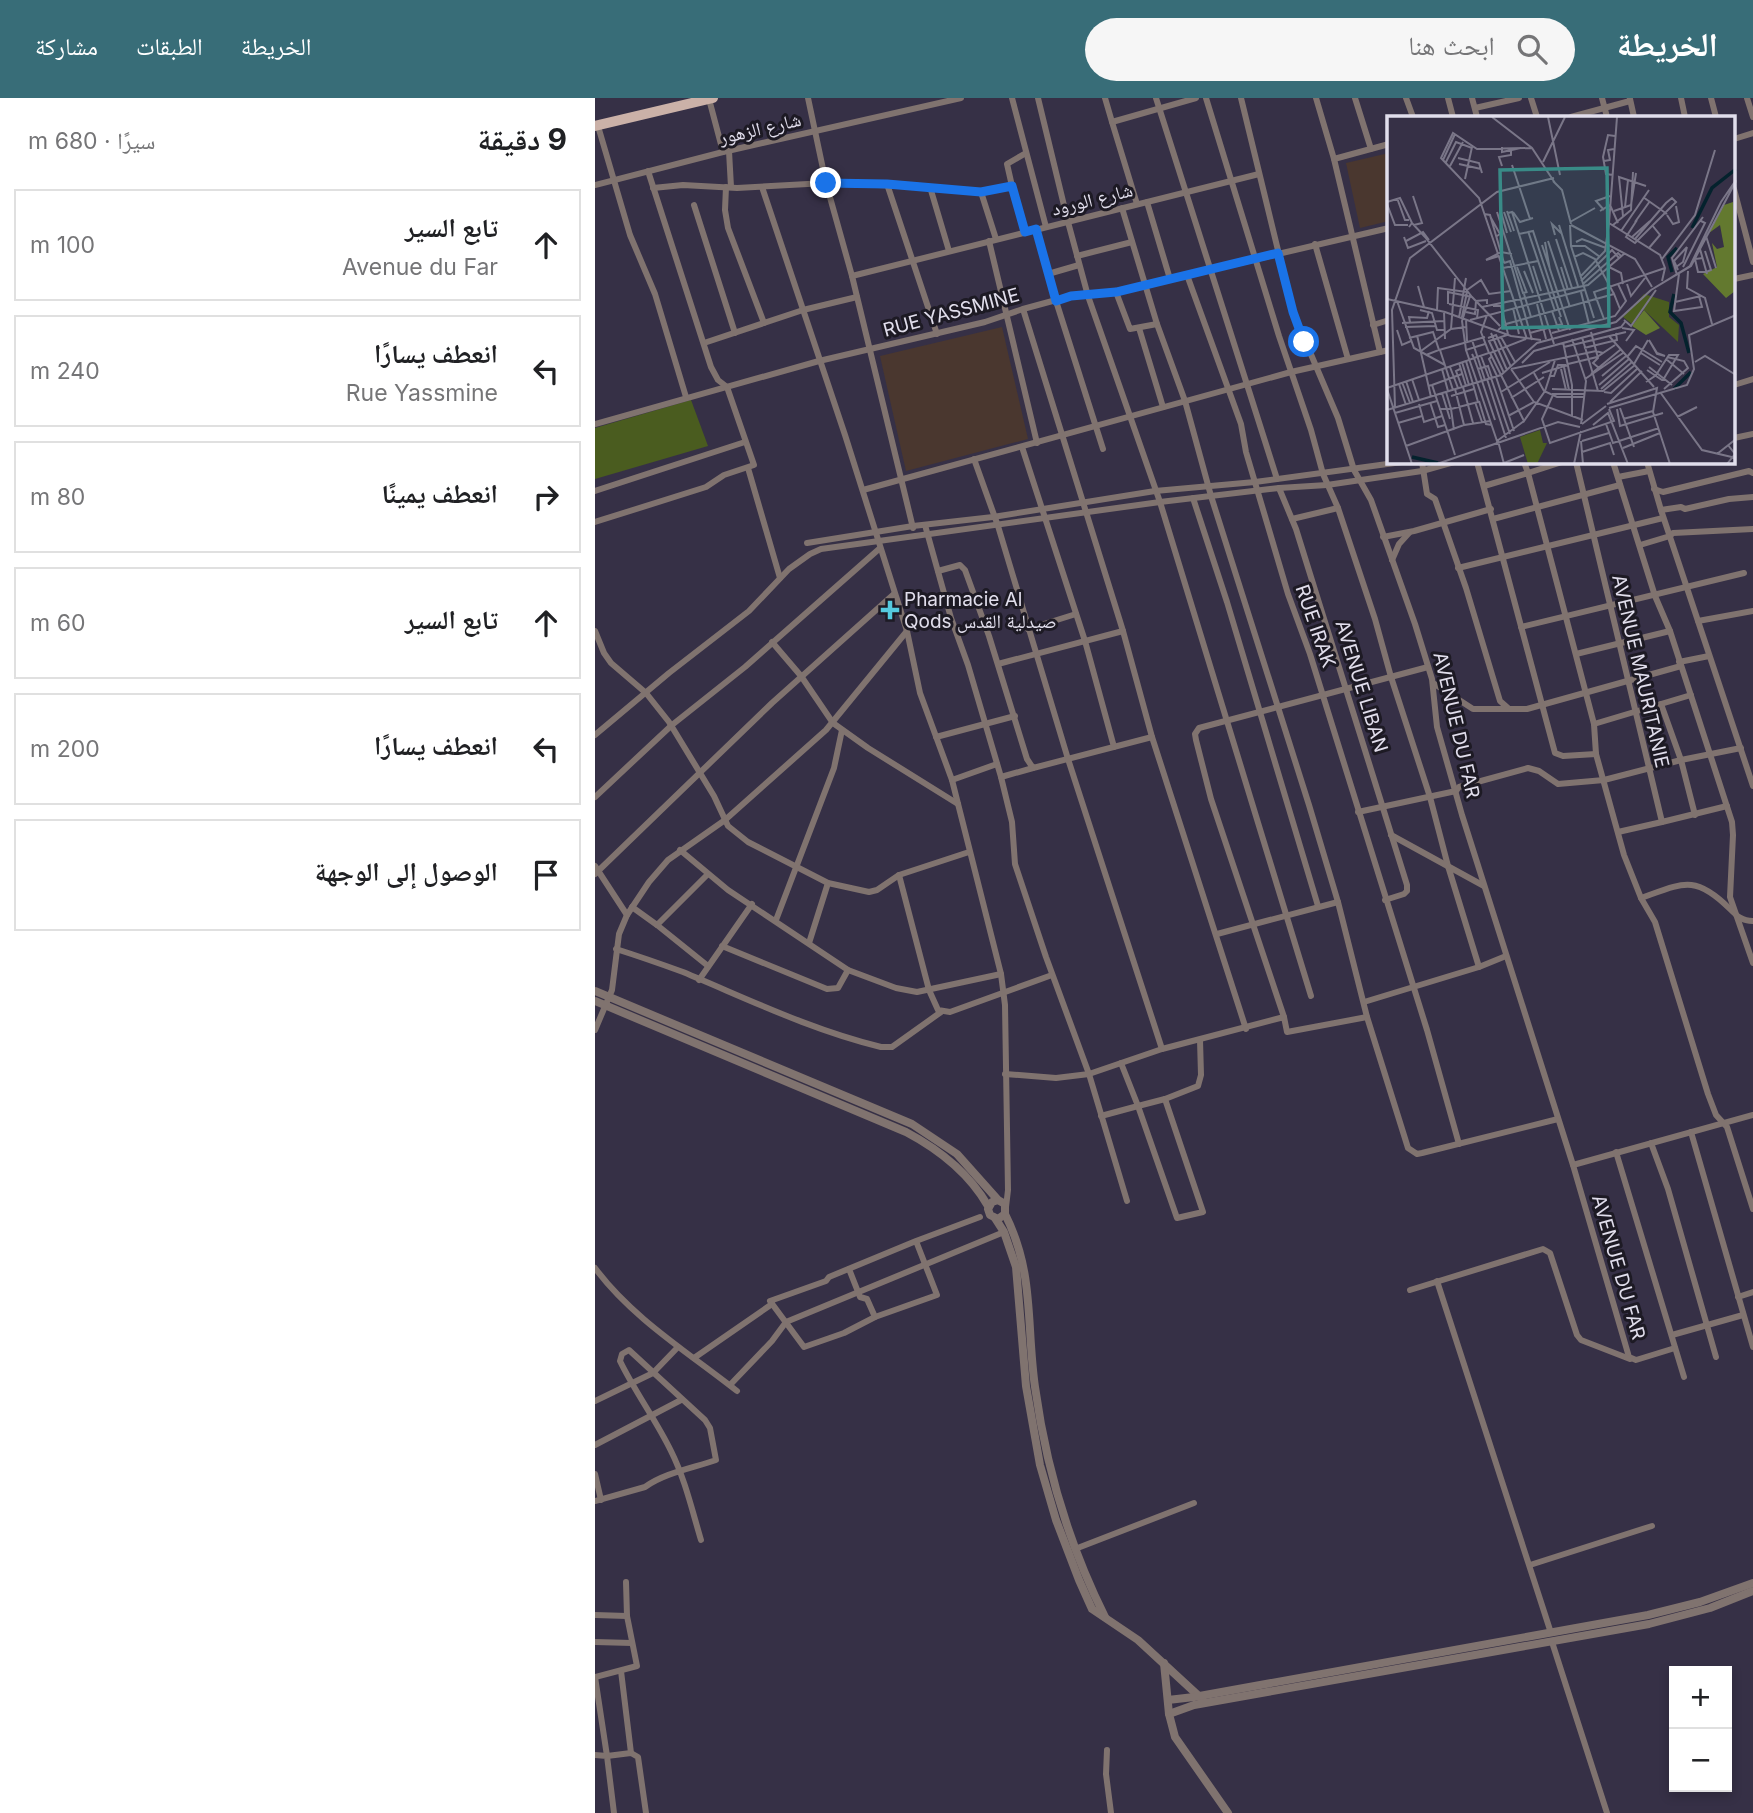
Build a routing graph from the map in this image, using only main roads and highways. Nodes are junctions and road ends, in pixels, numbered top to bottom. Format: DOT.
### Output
graph roads {
  1 [pos="711,98"];
  2 [pos="596,126"];
  1 -- 2 [label="main road"];
}
